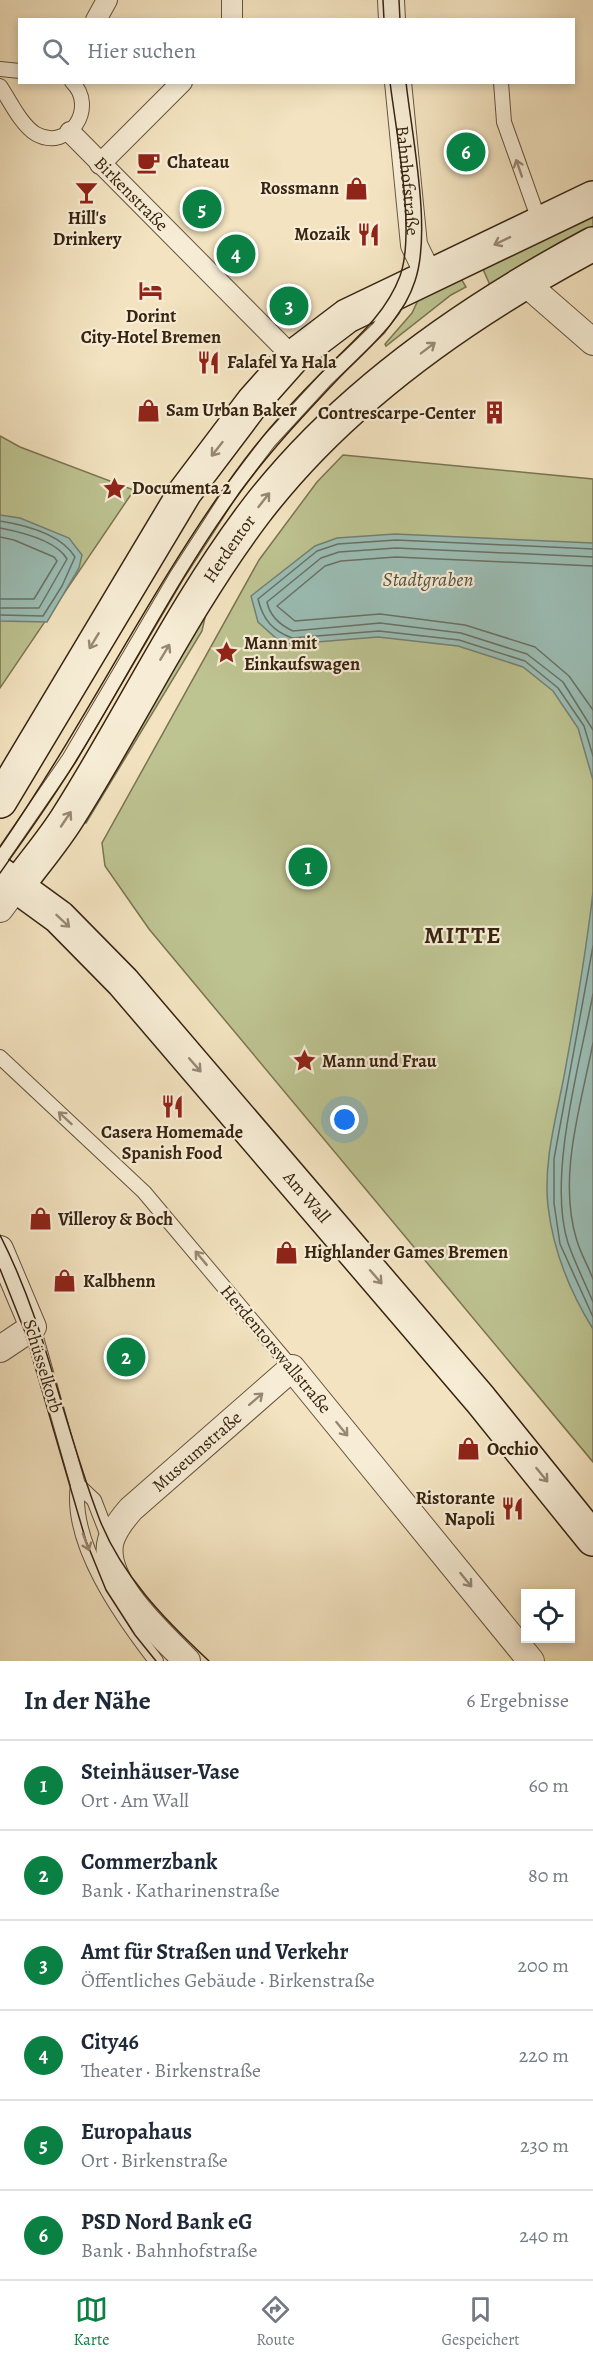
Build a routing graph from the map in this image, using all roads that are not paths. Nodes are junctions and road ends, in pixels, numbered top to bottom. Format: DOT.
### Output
graph roads {
  1 [pos="107,0"];
  2 [pos="232,0"];
  3 [pos="391,0"];
  4 [pos="97,18"];
  5 [pos="232,18"];
  6 [pos="392,18"];
  7 [pos="0,69"];
  8 [pos="18,71"];
  9 [pos="74,84"];
  10 [pos="180,84"];
  11 [pos="398,84"];
  12 [pos="501,84"];
  13 [pos="0,86"];
  14 [pos="70,132"];
  15 [pos="100,164"];
  16 [pos="593,198"];
  17 [pos="540,223"];
  18 [pos="593,244"];
  19 [pos="523,281"];
  20 [pos="416,282"];
  21 [pos="593,342"];
  22 [pos="293,357"];
  23 [pos="0,801"];
  24 [pos="4,882"];
  25 [pos="0,1057"];
  26 [pos="0,1249"];
  27 [pos="33,1327"];
  28 [pos="0,1349"];
  29 [pos="292,1368"];
  30 [pos="78,1485"];
  31 [pos="593,1539"];
  32 [pos="110,1541"];
  33 [pos="156,1661"];
  34 [pos="188,1661"];
  35 [pos="531,1661"];
  1 -- 4 [label="street"];
  2 -- 5 [label="street"];
  3 -- 6 [label="street"];
  7 -- 8 [label="lane"];
  9 -- 14 [label="lane"];
  10 -- 15 [label="street"];
  11 -- 20 [label="street, Bahnhofstraße"];
  17 -- 12 [label="lane, one-way"];
  13 -- 14 [label="lane"];
  14 -- 15 [label="street, Birkenstraße"];
  15 -- 22 [label="street, Birkenstraße"];
  16 -- 17 [label="main road"];
  17 -- 20 [label="main road, one-way"];
  18 -- 19 [label="main road, Herdentor"];
  19 -- 21 [label="street"];
  24 -- 19 [label="main road, Herdentor, one-way"];
  20 -- 22 [label="main road"];
  20 -- 24 [label="lane"];
  22 -- 23 [label="main road, one-way"];
  24 -- 31 [label="main road, Am Wall, one-way"];
  29 -- 25 [label="lane, Herdentorswallstraße, one-way"];
  26 -- 27 [label="street, Schüsselkorb"];
  27 -- 28 [label="street"];
  27 -- 30 [label="lane, Schüsselkorb"];
  32 -- 29 [label="street, Museumstraße, one-way"];
  29 -- 35 [label="street, Herdentorswallstraße, one-way"];
  30 -- 32 [label="lane, Schüsselkorb"];
  30 -- 33 [label="lane, Schüsselkorb, one-way"];
  32 -- 34 [label="street, Schüsselkorb"];
}
